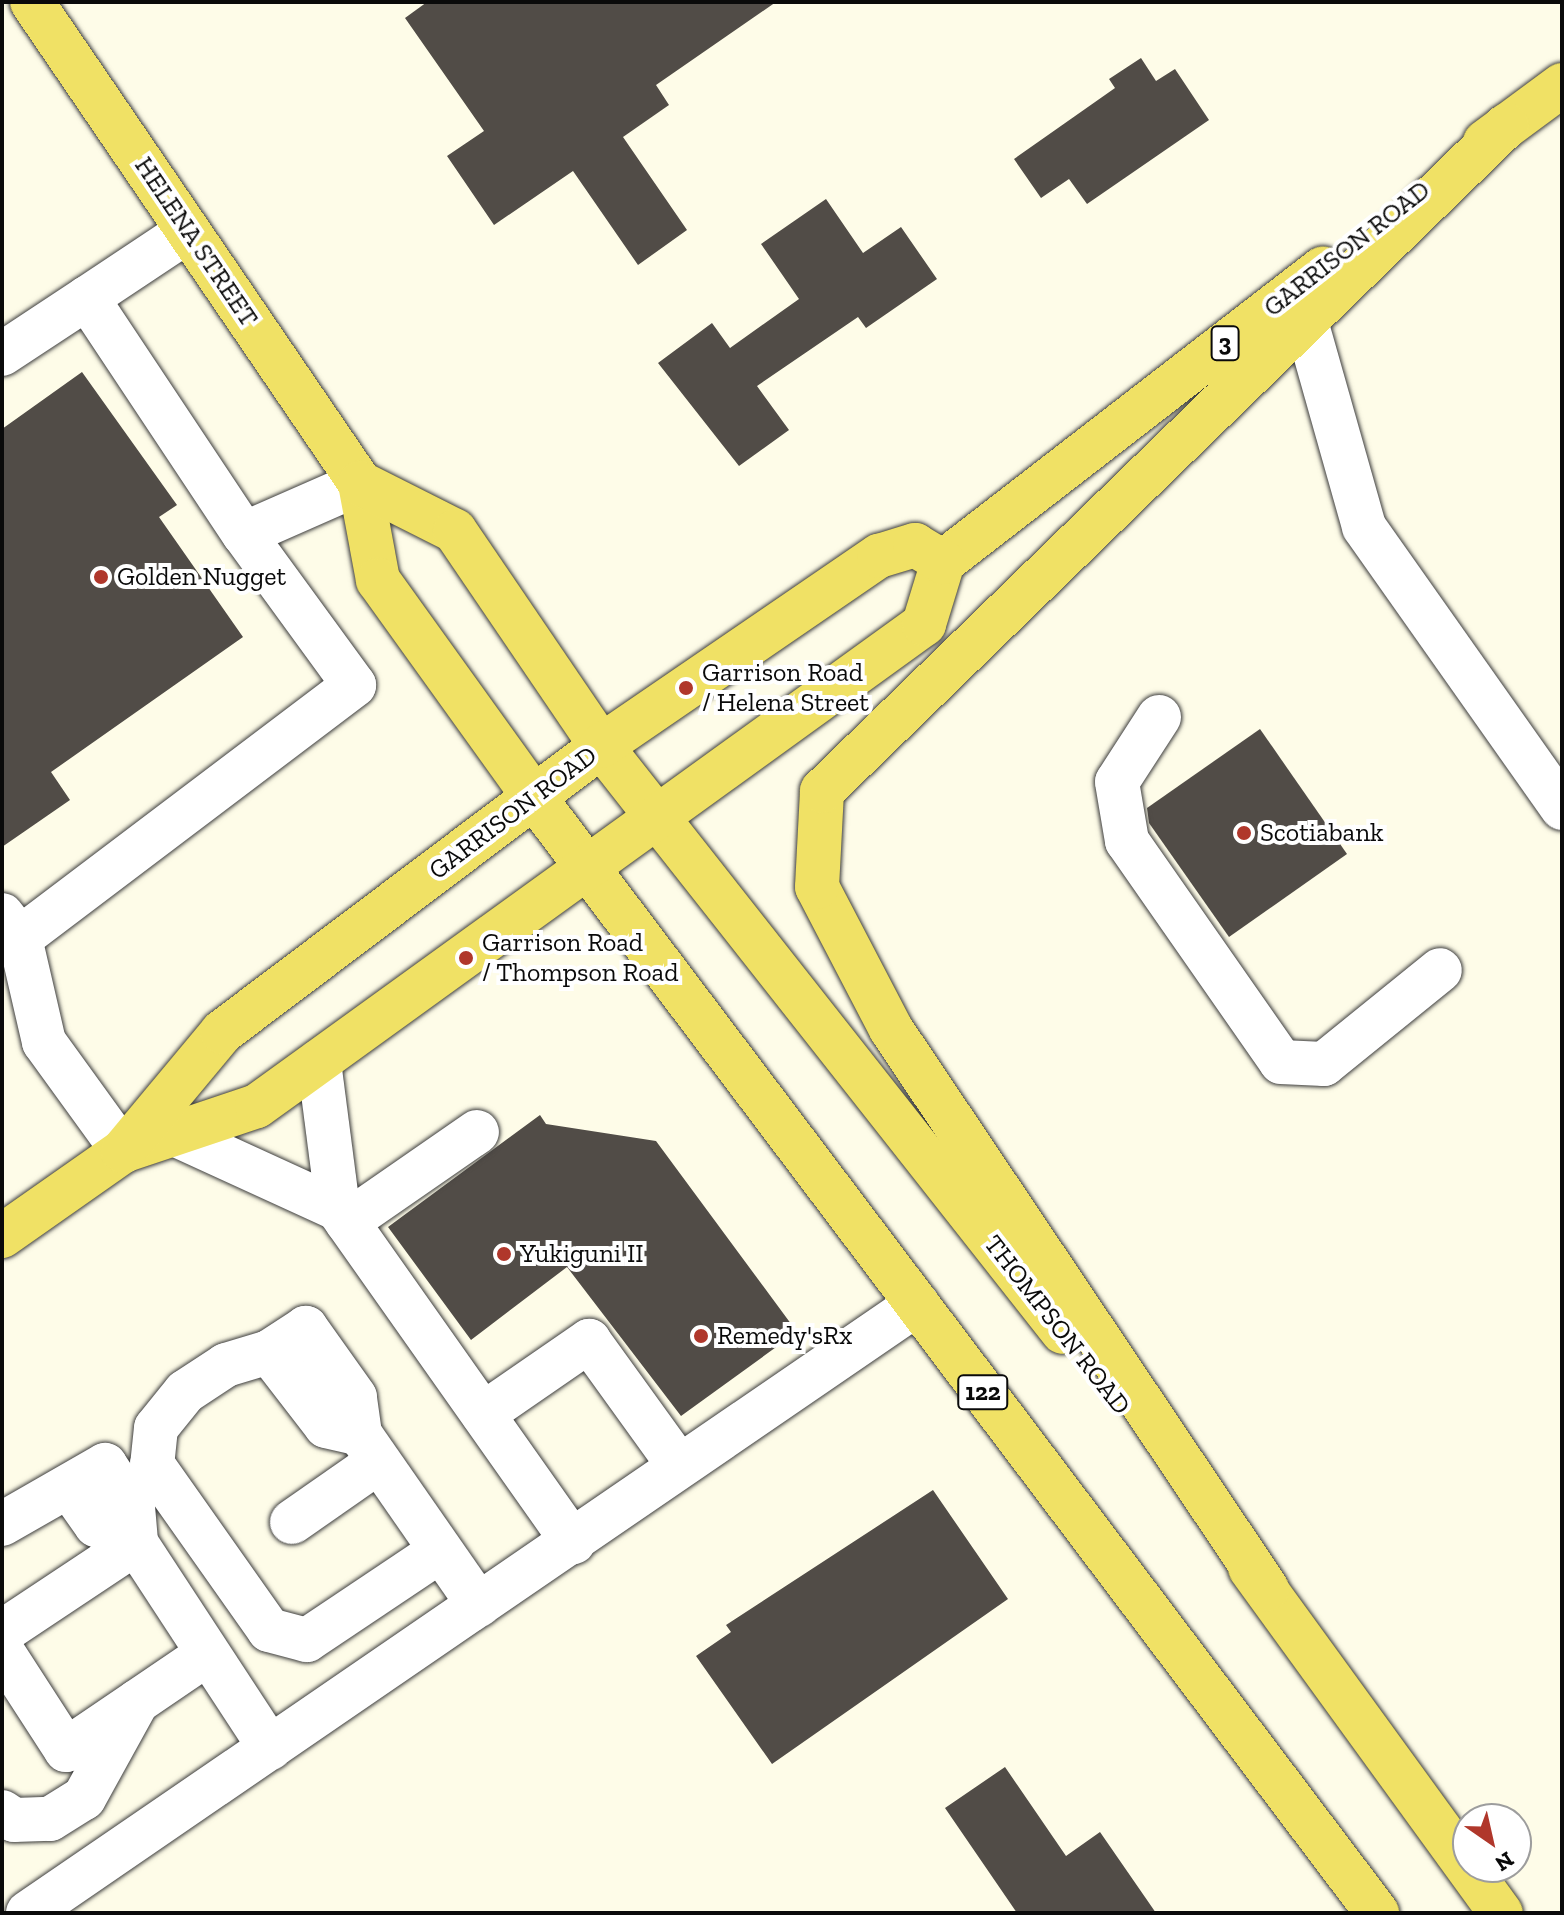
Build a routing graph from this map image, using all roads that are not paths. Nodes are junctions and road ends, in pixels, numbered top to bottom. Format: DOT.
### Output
graph roads {
  1 [pos="32,2"];
  2 [pos="1562,85"];
  3 [pos="1507,125"];
  4 [pos="188,231"];
  5 [pos="87,298"];
  6 [pos="1305,318"];
  7 [pos="2,354"];
  8 [pos="360,483"];
  9 [pos="244,534"];
  10 [pos="943,562"];
  11 [pos="1159,717"];
  12 [pos="601,746"];
  13 [pos="534,797"];
  14 [pos="1562,808"];
  15 [pos="657,819"];
  16 [pos="589,871"];
  17 [pos="11,926"];
  18 [pos="1440,970"];
  19 [pos="319,1062"];
  20 [pos="477,1132"];
  21 [pos="181,1137"];
  22 [pos="123,1151"];
  23 [pos="342,1216"];
  24 [pos="2,1236"];
  25 [pos="917,1304"];
  26 [pos="483,1414"];
  27 [pos="369,1448"];
  28 [pos="679,1466"];
  29 [pos="292,1522"];
  30 [pos="2,1524"];
  31 [pos="573,1542"];
  32 [pos="136,1543"];
  33 [pos="440,1551"];
  34 [pos="1267,1589"];
  35 [pos="479,1605"];
  36 [pos="2,1632"];
  37 [pos="2,1651"];
  38 [pos="207,1654"];
  39 [pos="138,1700"];
  40 [pos="270,1748"];
  41 [pos="2,1812"];
  42 [pos="28,1913"];
  43 [pos="1377,1913"];
  44 [pos="1501,1913"];
  1 -- 4 [label="main road, HELENA STREET / 122"];
  2 -- 3 [label="main road, GARRISON ROAD / 3"];
  3 -- 6 [label="main road"];
  3 -- 10 [label="main road, GARRISON ROAD / 3"];
  4 -- 5 [label="lane"];
  4 -- 8 [label="main road, HELENA STREET / 122"];
  5 -- 7 [label="lane"];
  5 -- 9 [label="lane"];
  6 -- 14 [label="lane"];
  6 -- 34 [label="main road"];
  8 -- 9 [label="lane"];
  8 -- 12 [label="main road, HELENA STREET / 122"];
  8 -- 13 [label="main road, HELENA STREET / 122"];
  9 -- 17 [label="lane"];
  10 -- 12 [label="main road, GARRISON ROAD"];
  10 -- 15 [label="main road, GARRISON ROAD"];
  11 -- 18 [label="lane"];
  12 -- 13 [label="main road, GARRISON ROAD"];
  12 -- 15 [label="main road, THOMPSON ROAD / 122"];
  13 -- 16 [label="main road, 122"];
  13 -- 22 [label="main road, GARRISON ROAD"];
  15 -- 16 [label="main road, GARRISON ROAD"];
  15 -- 34 [label="main road, THOMPSON ROAD / 122"];
  16 -- 19 [label="main road, GARRISON ROAD"];
  16 -- 25 [label="main road, 122"];
  17 -- 22 [label="lane"];
  19 -- 21 [label="main road, GARRISON ROAD"];
  19 -- 23 [label="lane"];
  20 -- 23 [label="lane"];
  21 -- 22 [label="main road, GARRISON ROAD"];
  21 -- 23 [label="lane"];
  22 -- 24 [label="main road, GARRISON ROAD"];
  23 -- 26 [label="lane"];
  25 -- 28 [label="lane"];
  25 -- 43 [label="main road, 122"];
  26 -- 28 [label="lane"];
  26 -- 31 [label="lane"];
  27 -- 29 [label="lane"];
  27 -- 33 [label="lane"];
  27 -- 33 [label="lane"];
  28 -- 31 [label="lane"];
  30 -- 32 [label="lane"];
  31 -- 35 [label="lane"];
  32 -- 36 [label="lane"];
  32 -- 38 [label="lane"];
  33 -- 35 [label="lane"];
  34 -- 44 [label="main road, THOMPSON ROAD / 122"];
  35 -- 40 [label="lane"];
  37 -- 39 [label="lane"];
  38 -- 39 [label="lane"];
  38 -- 40 [label="lane"];
  39 -- 41 [label="lane"];
  40 -- 42 [label="lane"];
}
